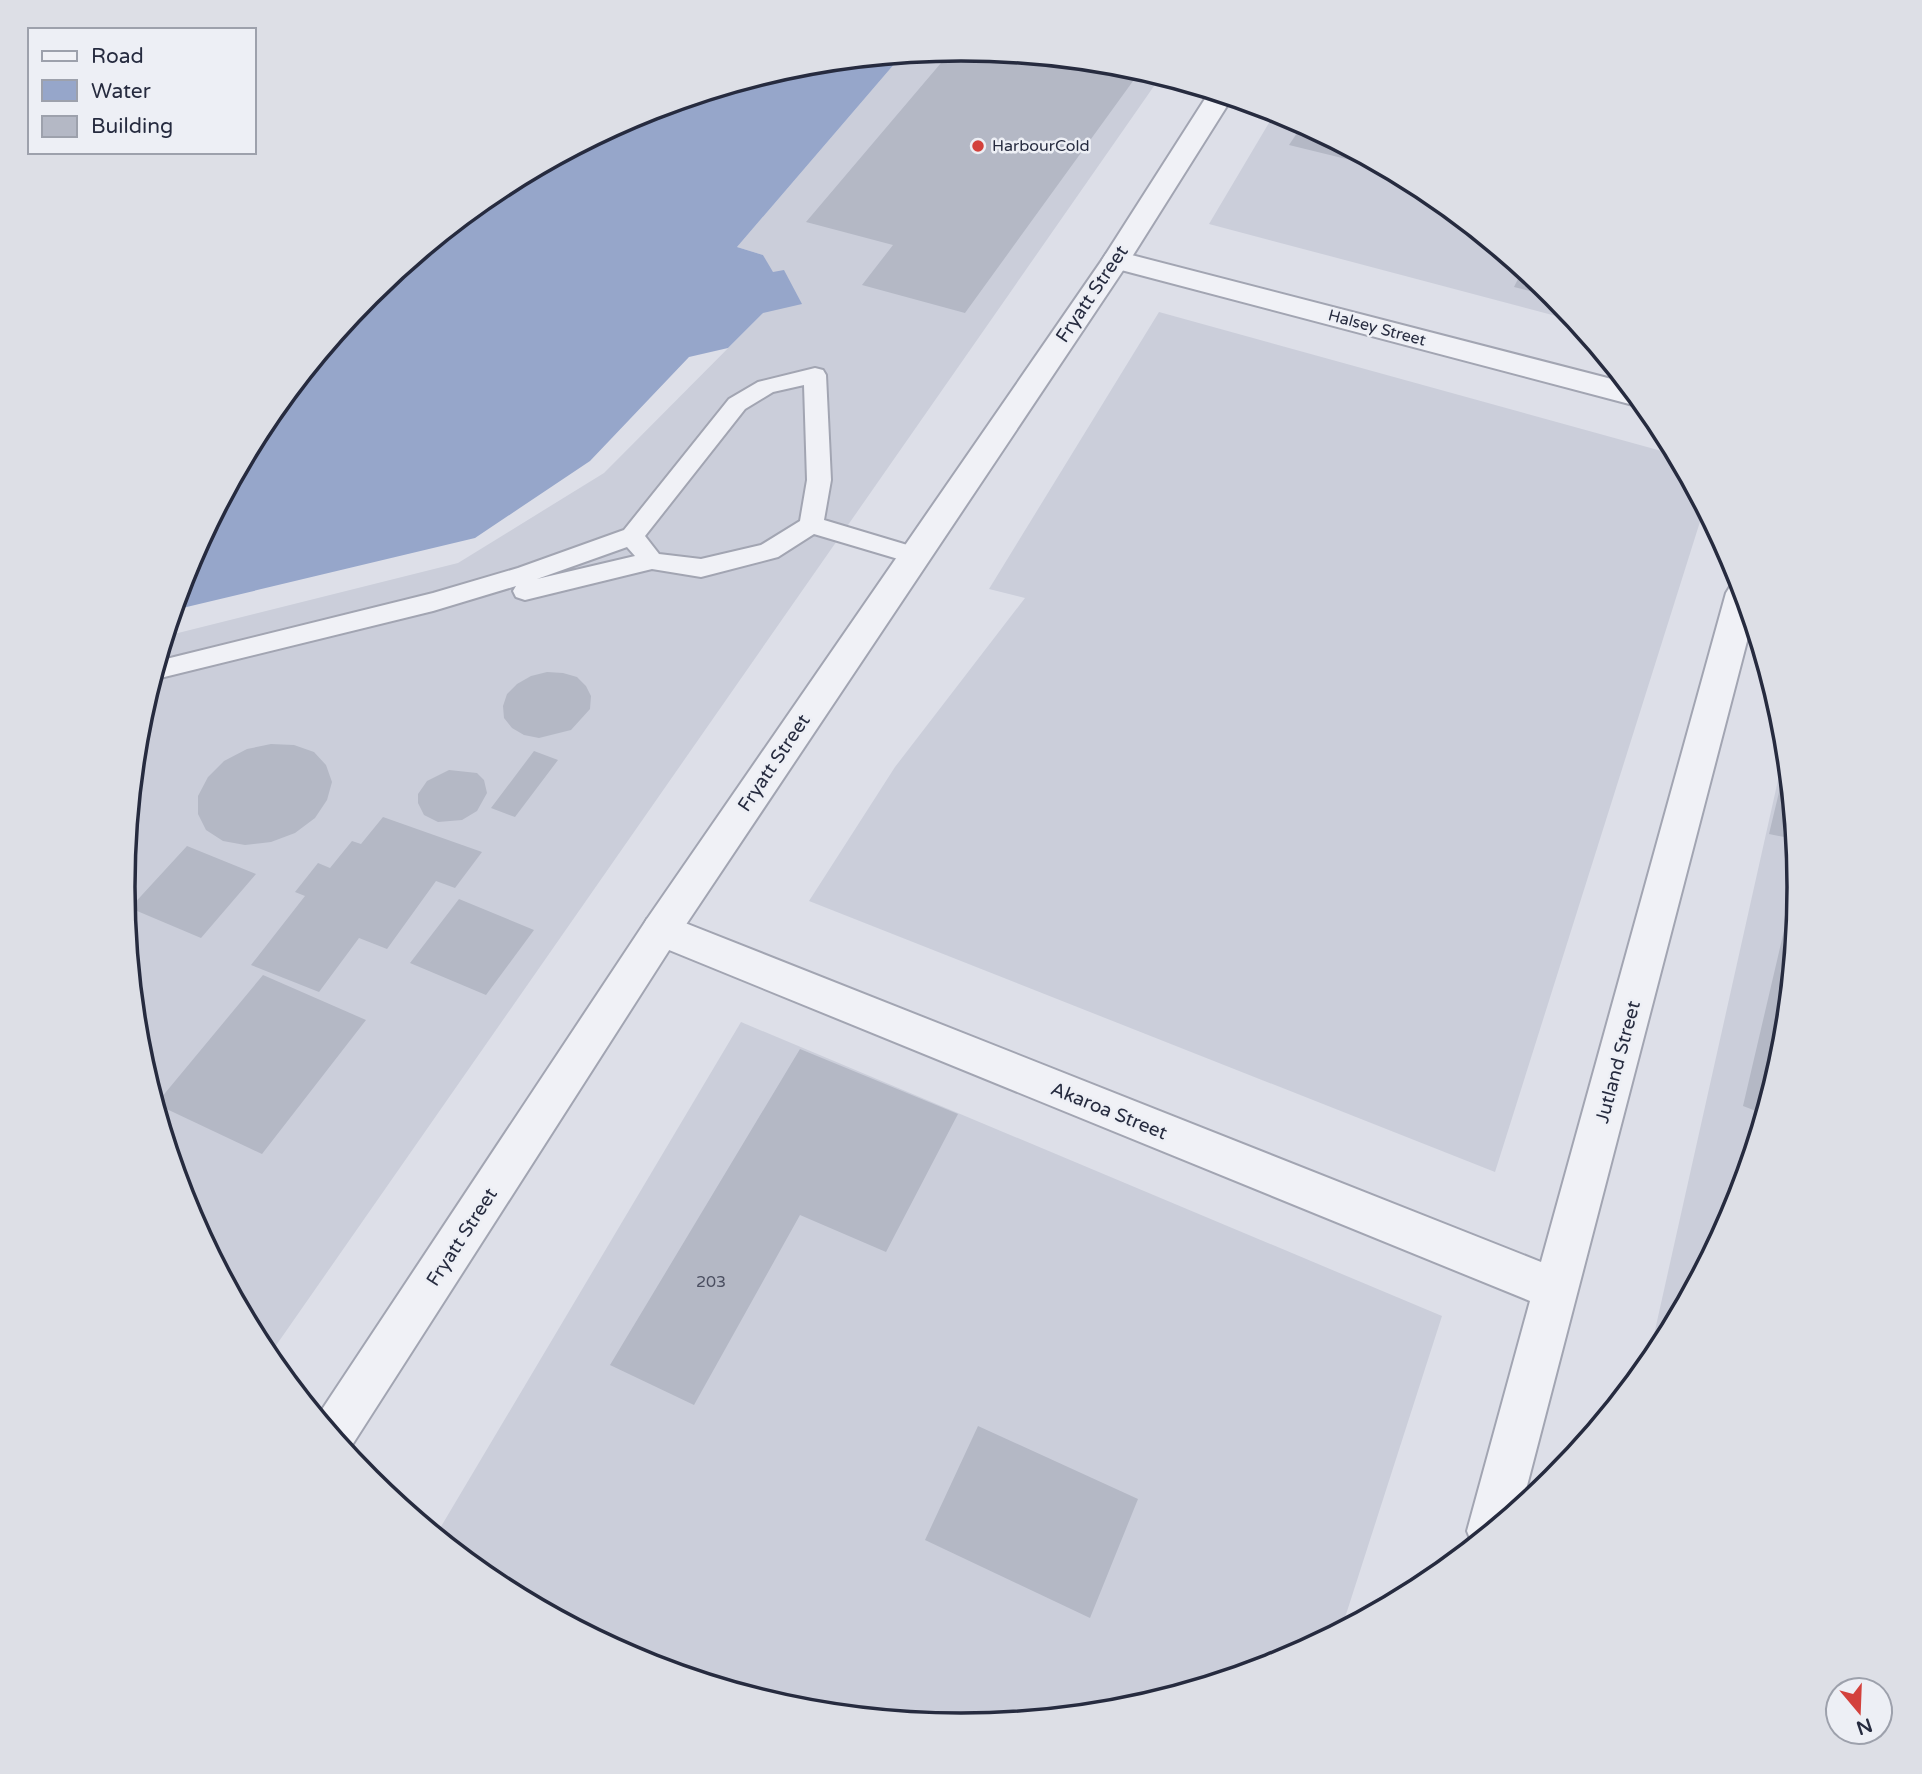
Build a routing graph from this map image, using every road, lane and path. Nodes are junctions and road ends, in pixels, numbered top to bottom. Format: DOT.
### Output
graph roads {
  1 [pos="1215,102"];
  2 [pos="1116,260"];
  3 [pos="1622,392"];
  4 [pos="811,525"];
  5 [pos="632,536"];
  6 [pos="915,556"];
  7 [pos="652,561"];
  8 [pos="433,602"];
  9 [pos="1739,610"];
  10 [pos="164,669"];
  11 [pos="661,930"];
  12 [pos="1558,1290"];
  13 [pos="337,1428"];
  14 [pos="1495,1516"];
  1 -- 2 [label="street, Fryatt Street"];
  2 -- 3 [label="street, Halsey Street"];
  2 -- 6 [label="street, Fryatt Street"];
  4 -- 5 [label="lane"];
  4 -- 6 [label="lane"];
  4 -- 7 [label="lane"];
  5 -- 7 [label="lane"];
  5 -- 8 [label="lane"];
  6 -- 11 [label="street, Fryatt Street"];
  7 -- 8 [label="lane"];
  8 -- 10 [label="lane"];
  9 -- 12 [label="street, Jutland Street"];
  11 -- 12 [label="street, Akaroa Street"];
  11 -- 13 [label="street, Fryatt Street"];
  12 -- 14 [label="street, Jutland Street"];
}
